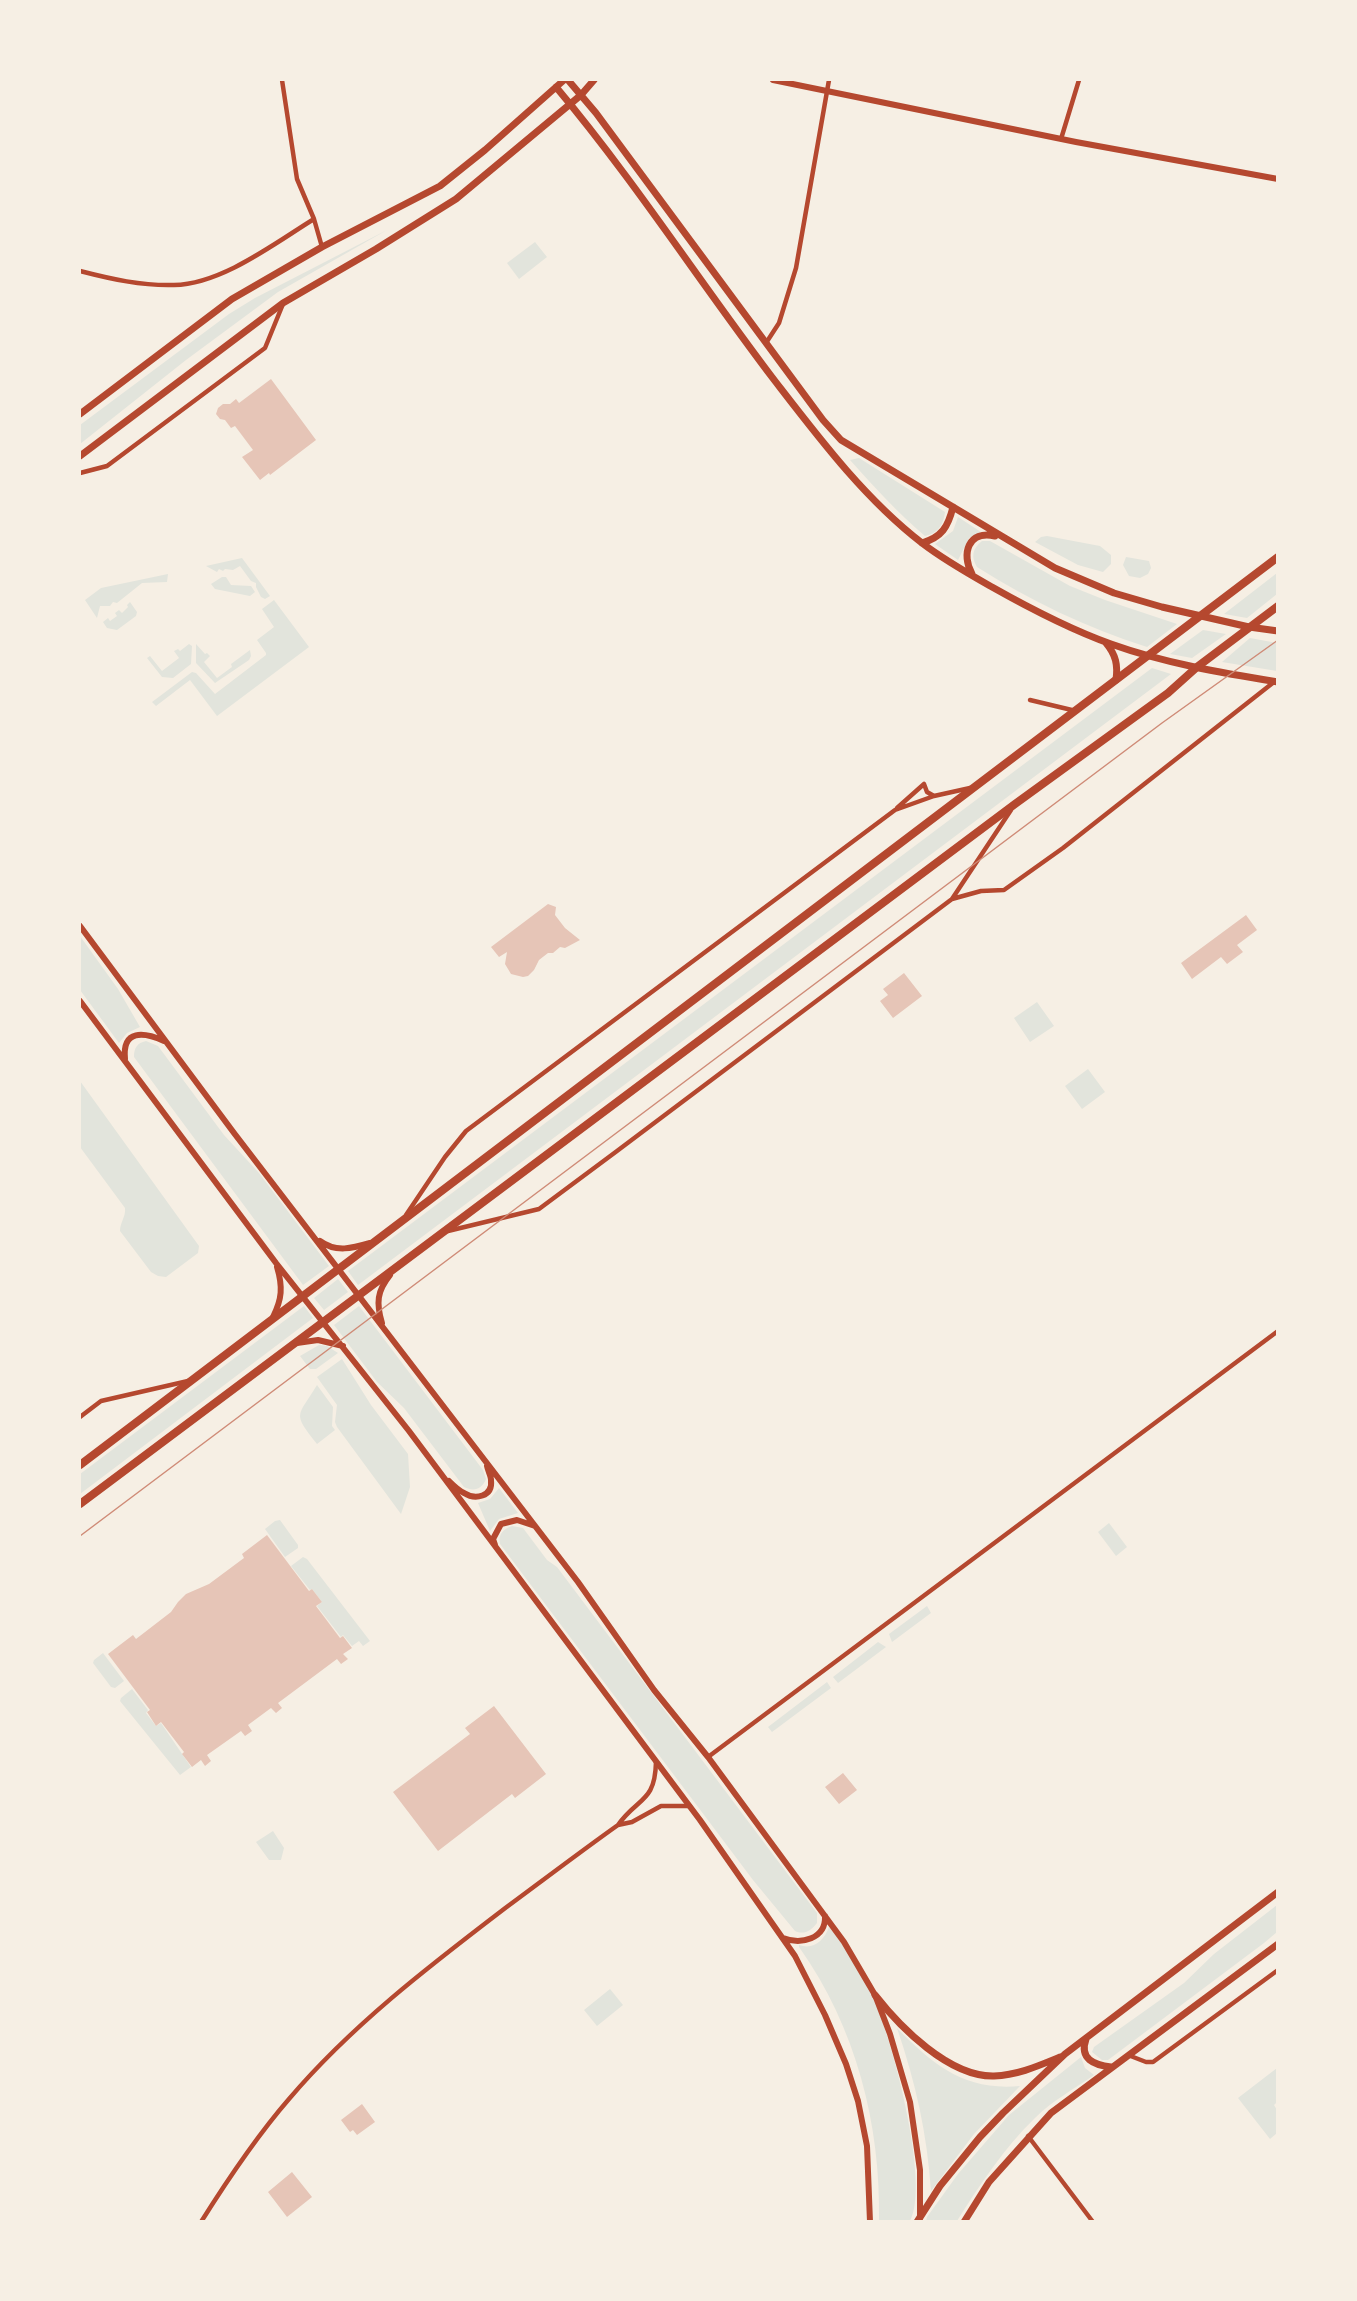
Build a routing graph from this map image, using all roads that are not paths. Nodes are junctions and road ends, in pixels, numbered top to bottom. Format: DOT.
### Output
graph roads {
  1 [pos="282,80"];
  2 [pos="551,80"];
  3 [pos="566,80"];
  4 [pos="594,80"];
  5 [pos="773,80"];
  6 [pos="829,80"];
  7 [pos="1079,80"];
  8 [pos="556,87"];
  9 [pos="826,90"];
  10 [pos="581,94"];
  11 [pos="570,104"];
  12 [pos="1061,139"];
  13 [pos="1278,180"];
  14 [pos="314,219"];
  15 [pos="322,247"];
  16 [pos="80,271"];
  17 [pos="283,303"];
  18 [pos="766,343"];
  19 [pos="80,414"];
  20 [pos="80,456"];
  21 [pos="80,473"];
  22 [pos="953,507"];
  23 [pos="1003,538"];
  24 [pos="922,543"];
  25 [pos="1278,557"];
  26 [pos="974,577"];
  27 [pos="1278,606"];
  28 [pos="1199,617"];
  29 [pos="1249,627"];
  30 [pos="1278,631"];
  31 [pos="1104,641"];
  32 [pos="1149,655"];
  33 [pos="1197,667"];
  34 [pos="1116,680"];
  35 [pos="1276,682"];
  36 [pos="1030,700"];
  37 [pos="1076,711"];
  38 [pos="975,787"];
  39 [pos="933,796"];
  40 [pos="1015,804"];
  41 [pos="895,810"];
  42 [pos="952,899"];
  43 [pos="80,926"];
  44 [pos="80,1001"];
  45 [pos="167,1043"];
  46 [pos="126,1062"];
  47 [pos="404,1218"];
  48 [pos="439,1233"];
  49 [pos="314,1236"];
  50 [pos="374,1242"];
  51 [pos="276,1263"];
  52 [pos="339,1269"];
  53 [pos="394,1269"];
  54 [pos="359,1295"];
  55 [pos="303,1296"];
  56 [pos="272,1320"];
  57 [pos="323,1321"];
  58 [pos="383,1327"];
  59 [pos="1278,1331"];
  60 [pos="291,1345"];
  61 [pos="343,1347"];
  62 [pos="194,1380"];
  63 [pos="80,1417"];
  64 [pos="485,1462"];
  65 [pos="80,1465"];
  66 [pos="437,1470"];
  67 [pos="80,1504"];
  68 [pos="535,1526"];
  69 [pos="496,1549"];
  70 [pos="708,1757"];
  71 [pos="656,1761"];
  72 [pos="690,1806"];
  73 [pos="618,1825"];
  74 [pos="1278,1892"];
  75 [pos="825,1914"];
  76 [pos="782,1937"];
  77 [pos="1278,1944"];
  78 [pos="1278,1970"];
  79 [pos="875,1995"];
  80 [pos="1086,2039"];
  81 [pos="1065,2054"];
  82 [pos="1128,2055"];
  83 [pos="1111,2067"];
  84 [pos="1028,2136"];
  85 [pos="919,2219"];
  86 [pos="201,2222"];
  87 [pos="870,2222"];
  88 [pos="964,2222"];
  89 [pos="1093,2222"];
  1 -- 14 [label="street"];
  2 -- 8 [label="street"];
  3 -- 8 [label="main road"];
  3 -- 10 [label="main road"];
  4 -- 10 [label="main road"];
  5 -- 9 [label="street"];
  6 -- 9 [label="street"];
  7 -- 12 [label="street"];
  8 -- 11 [label="main road"];
  8 -- 15 [label="main road"];
  9 -- 12 [label="street"];
  9 -- 18 [label="street"];
  10 -- 11 [label="main road"];
  10 -- 18 [label="main road"];
  11 -- 17 [label="main road"];
  11 -- 24 [label="main road"];
  12 -- 13 [label="street"];
  14 -- 15 [label="street"];
  14 -- 16 [label="street"];
  15 -- 19 [label="main road"];
  17 -- 20 [label="main road"];
  17 -- 21 [label="street"];
  18 -- 22 [label="main road"];
  22 -- 23 [label="main road"];
  22 -- 24 [label="main road"];
  23 -- 26 [label="main road"];
  23 -- 28 [label="main road"];
  24 -- 26 [label="main road"];
  25 -- 28 [label="main road"];
  26 -- 31 [label="main road"];
  27 -- 29 [label="main road"];
  28 -- 29 [label="main road"];
  28 -- 32 [label="main road"];
  29 -- 30 [label="main road"];
  29 -- 33 [label="main road"];
  31 -- 32 [label="main road"];
  31 -- 34 [label="main road"];
  32 -- 33 [label="main road"];
  32 -- 34 [label="main road"];
  33 -- 35 [label="main road"];
  33 -- 40 [label="main road"];
  34 -- 37 [label="main road"];
  35 -- 42 [label="street"];
  36 -- 37 [label="street"];
  37 -- 38 [label="main road"];
  38 -- 39 [label="street"];
  38 -- 47 [label="main road"];
  39 -- 41 [label="street"];
  39 -- 41 [label="street"];
  40 -- 42 [label="street"];
  40 -- 48 [label="main road"];
  41 -- 47 [label="street"];
  42 -- 48 [label="street"];
  43 -- 45 [label="street"];
  44 -- 46 [label="street"];
  45 -- 46 [label="street"];
  45 -- 49 [label="street"];
  46 -- 51 [label="street"];
  47 -- 50 [label="main road"];
  48 -- 53 [label="main road"];
  49 -- 50 [label="street"];
  49 -- 52 [label="street"];
  50 -- 52 [label="main road"];
  51 -- 55 [label="street"];
  51 -- 56 [label="street"];
  52 -- 54 [label="street"];
  52 -- 55 [label="main road"];
  53 -- 54 [label="main road"];
  53 -- 58 [label="street"];
  54 -- 57 [label="main road"];
  54 -- 58 [label="street"];
  55 -- 56 [label="main road"];
  55 -- 57 [label="street"];
  56 -- 62 [label="main road"];
  57 -- 60 [label="main road"];
  57 -- 61 [label="street"];
  58 -- 64 [label="street"];
  59 -- 70 [label="street"];
  60 -- 61 [label="street"];
  60 -- 67 [label="main road"];
  61 -- 66 [label="street"];
  62 -- 63 [label="street"];
  62 -- 65 [label="main road"];
  64 -- 66 [label="street"];
  64 -- 68 [label="street"];
  66 -- 69 [label="street"];
  68 -- 69 [label="street"];
  68 -- 70 [label="street"];
  69 -- 71 [label="street"];
  70 -- 75 [label="street"];
  71 -- 72 [label="street"];
  71 -- 73 [label="street"];
  72 -- 73 [label="street"];
  72 -- 76 [label="street"];
  73 -- 86 [label="street"];
  74 -- 80 [label="main road"];
  75 -- 76 [label="street"];
  75 -- 79 [label="street"];
  76 -- 87 [label="street"];
  77 -- 82 [label="main road"];
  78 -- 82 [label="street"];
  79 -- 81 [label="main road"];
  79 -- 85 [label="street"];
  80 -- 81 [label="main road"];
  80 -- 83 [label="main road"];
  81 -- 85 [label="main road"];
  82 -- 83 [label="main road"];
  83 -- 84 [label="main road"];
  84 -- 88 [label="main road"];
  84 -- 89 [label="street"];
}
